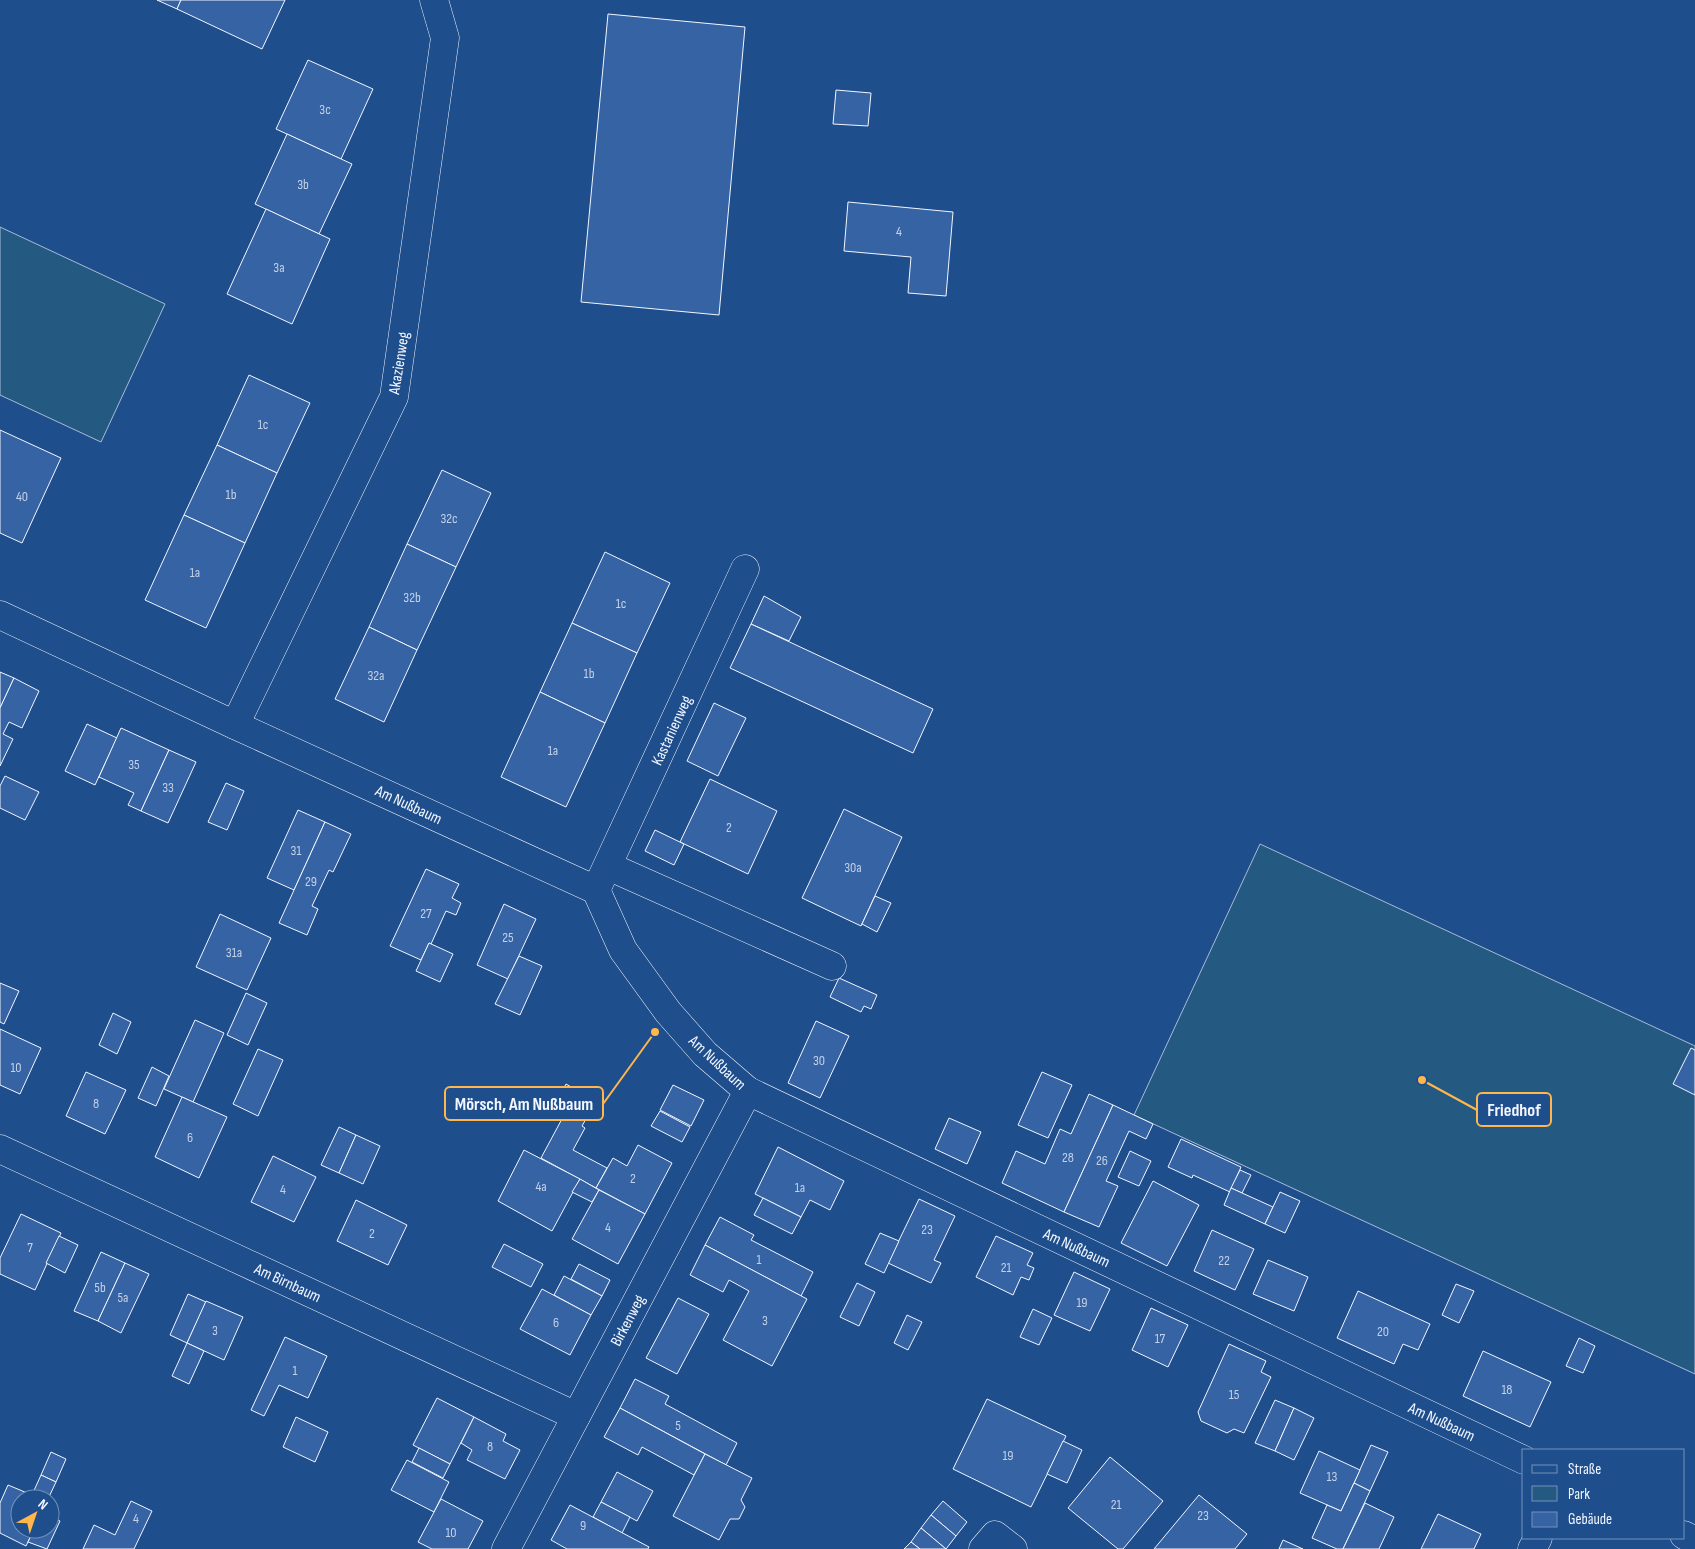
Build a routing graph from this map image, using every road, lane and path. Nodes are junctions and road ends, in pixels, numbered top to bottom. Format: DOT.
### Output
graph roads {
  1 [pos="434,0"];
  2 [pos="744,570"];
  3 [pos="0,615"];
  4 [pos="235,726"];
  5 [pos="608,866"];
  6 [pos="596,890"];
  7 [pos="832,966"];
  8 [pos="748,1091"];
  9 [pos="0,1149"];
  10 [pos="576,1416"];
  11 [pos="1522,1459"];
  12 [pos="506,1549"];
  13 [pos="983,1549"];
  14 [pos="1014,1549"];
  1 -- 4 [label="street, Akazienweg"];
  2 -- 5 [label="street, Kastanienweg"];
  3 -- 4 [label="street, Am Nußbaum"];
  4 -- 6 [label="street, Am Nußbaum"];
  5 -- 6 [label="street, Kastanienweg"];
  5 -- 7 [label="street"];
  6 -- 8 [label="street, Am Nußbaum"];
  8 -- 10 [label="street, Birkenweg"];
  8 -- 11 [label="street, Am Nußbaum"];
  9 -- 10 [label="street, Am Birnbaum"];
  10 -- 12 [label="street, Birkenweg"];
  13 -- 14 [label="street"];
}
